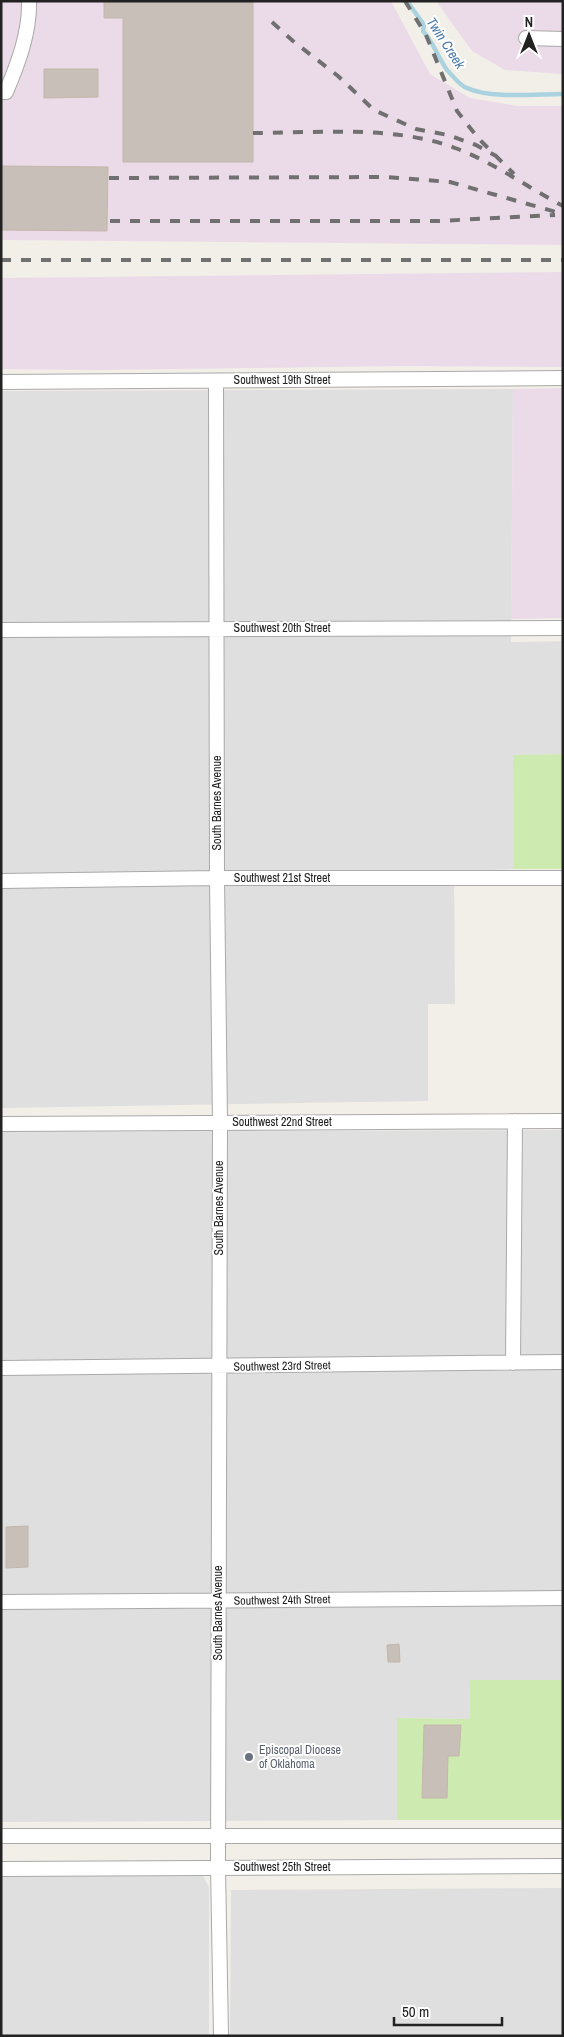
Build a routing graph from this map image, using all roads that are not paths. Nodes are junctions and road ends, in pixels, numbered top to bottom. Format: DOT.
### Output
graph roads {
  1 [pos="29,1"];
  2 [pos="526,38"];
  3 [pos="563,39"];
  4 [pos="1,92"];
  5 [pos="563,378"];
  6 [pos="216,381"];
  7 [pos="1,382"];
  8 [pos="217,628"];
  9 [pos="563,628"];
  10 [pos="1,630"];
  11 [pos="217,878"];
  12 [pos="563,878"];
  13 [pos="1,881"];
  14 [pos="563,1121"];
  15 [pos="220,1122"];
  16 [pos="515,1122"];
  17 [pos="1,1124"];
  18 [pos="563,1362"];
  19 [pos="513,1363"];
  20 [pos="218,1366"];
  21 [pos="1,1368"];
  22 [pos="563,1598"];
  23 [pos="218,1601"];
  24 [pos="1,1602"];
  25 [pos="219,1835"];
  26 [pos="1,1836"];
  27 [pos="563,1836"];
  28 [pos="563,1866"];
  29 [pos="218,1867"];
  30 [pos="1,1869"];
  31 [pos="221,2036"];
  1 -- 4 [label="street"];
  2 -- 3 [label="street"];
  5 -- 6 [label="street, Southwest 19th Street"];
  6 -- 7 [label="street, Southwest 19th Street"];
  6 -- 8 [label="street, South Barnes Avenue"];
  8 -- 9 [label="street, Southwest 20th Street"];
  8 -- 10 [label="street, Southwest 20th Street"];
  8 -- 11 [label="street, South Barnes Avenue"];
  11 -- 12 [label="street, Southwest 21st Street"];
  11 -- 13 [label="street, Southwest 21st Street"];
  11 -- 15 [label="street, South Barnes Avenue"];
  14 -- 16 [label="street, Southwest 22nd Street"];
  15 -- 16 [label="street, Southwest 22nd Street"];
  15 -- 17 [label="street, Southwest 22nd Street"];
  15 -- 20 [label="street, South Barnes Avenue"];
  16 -- 19 [label="street"];
  18 -- 19 [label="street, Southwest 23rd Street"];
  19 -- 20 [label="street, Southwest 23rd Street"];
  20 -- 21 [label="street, Southwest 23rd Street"];
  20 -- 23 [label="street, South Barnes Avenue"];
  22 -- 23 [label="street, Southwest 24th Street"];
  23 -- 24 [label="street, Southwest 24th Street"];
  23 -- 25 [label="street, South Barnes Avenue"];
  25 -- 26 [label="street"];
  25 -- 27 [label="street"];
  25 -- 29 [label="street, South Barnes Avenue"];
  28 -- 29 [label="street, Southwest 25th Street"];
  29 -- 30 [label="street, Southwest 25th Street"];
  29 -- 31 [label="street, South Barnes Avenue"];
}
